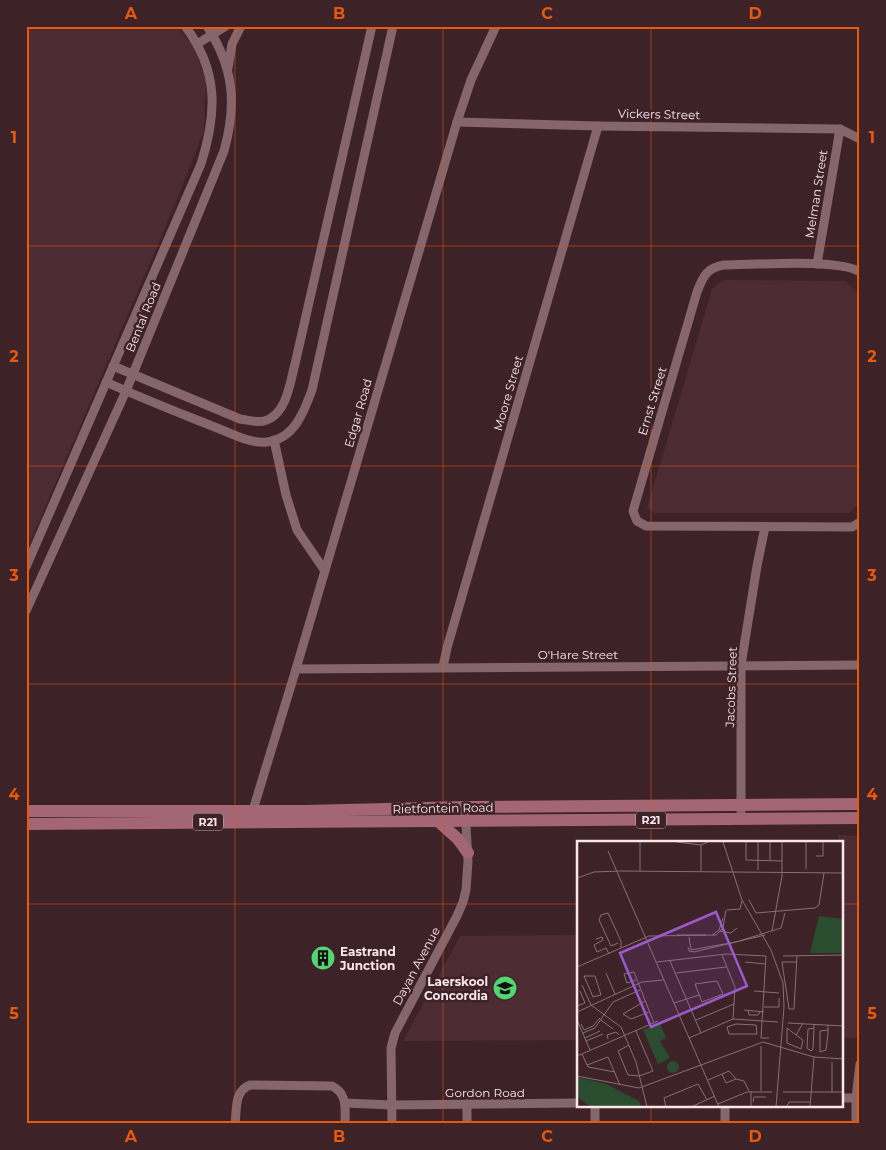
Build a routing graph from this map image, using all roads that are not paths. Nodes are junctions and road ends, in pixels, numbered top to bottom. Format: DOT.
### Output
graph roads {
  1 [pos="185,26"];
  2 [pos="207,26"];
  3 [pos="226,26"];
  4 [pos="241,26"];
  5 [pos="372,26"];
  6 [pos="393,26"];
  7 [pos="496,26"];
  8 [pos="213,35"];
  9 [pos="197,44"];
  10 [pos="228,70"];
  11 [pos="457,122"];
  12 [pos="598,126"];
  13 [pos="840,129"];
  14 [pos="860,139"];
  15 [pos="817,264"];
  16 [pos="860,272"];
  17 [pos="113,366"];
  18 [pos="133,374"];
  19 [pos="106,382"];
  20 [pos="126,391"];
  21 [pos="274,440"];
  22 [pos="860,522"];
  23 [pos="765,527"];
  24 [pos="26,568"];
  25 [pos="325,571"];
  26 [pos="26,611"];
  27 [pos="860,664"];
  28 [pos="741,665"];
  29 [pos="443,667"];
  30 [pos="296,669"];
  31 [pos="741,804"];
  32 [pos="860,804"];
  33 [pos="674,805"];
  34 [pos="465,807"];
  35 [pos="253,810"];
  36 [pos="26,811"];
  37 [pos="860,818"];
  38 [pos="674,820"];
  39 [pos="741,820"];
  40 [pos="439,822"];
  41 [pos="466,822"];
  42 [pos="26,824"];
  43 [pos="468,853"];
  44 [pos="860,1064"];
  45 [pos="844,1098"];
  46 [pos="856,1098"];
  47 [pos="345,1103"];
  48 [pos="577,1103"];
  49 [pos="392,1104"];
  50 [pos="466,1104"];
  51 [pos="595,1108"];
  52 [pos="726,1108"];
  53 [pos="235,1124"];
  54 [pos="345,1124"];
  55 [pos="392,1124"];
  56 [pos="466,1124"];
  57 [pos="595,1124"];
  58 [pos="725,1124"];
  59 [pos="856,1124"];
  1 -- 9 [label="street, Bental Road"];
  2 -- 8 [label="street, Bental Road"];
  3 -- 8 [label="street"];
  4 -- 10 [label="street"];
  5 -- 18 [label="street"];
  6 -- 21 [label="street"];
  7 -- 11 [label="street, Edgar Road"];
  8 -- 9 [label="street"];
  8 -- 10 [label="street, Bental Road"];
  9 -- 17 [label="street, Bental Road"];
  10 -- 18 [label="street, Bental Road"];
  11 -- 12 [label="street, Vickers Street"];
  11 -- 25 [label="street, Edgar Road"];
  12 -- 13 [label="street, Vickers Street"];
  12 -- 29 [label="street, Moore Street"];
  13 -- 14 [label="street, Vickers Street"];
  13 -- 15 [label="street, Melman Street"];
  15 -- 16 [label="street, Ernst Street"];
  15 -- 23 [label="street, Ernst Street"];
  17 -- 18 [label="street"];
  17 -- 19 [label="street, Bental Road"];
  18 -- 20 [label="street, Bental Road"];
  19 -- 20 [label="street"];
  19 -- 24 [label="street, Bental Road"];
  20 -- 21 [label="street"];
  20 -- 26 [label="street, Bental Road"];
  21 -- 25 [label="street"];
  22 -- 23 [label="street, Ernst Street"];
  23 -- 28 [label="street, Jacobs Street"];
  25 -- 30 [label="street, Edgar Road"];
  27 -- 28 [label="street, O'Hare Street"];
  28 -- 29 [label="street, O'Hare Street"];
  28 -- 31 [label="street, Jacobs Street"];
  29 -- 30 [label="street, O'Hare Street"];
  30 -- 35 [label="street, Edgar Road"];
  31 -- 32 [label="main road, Rietfontein Road / R21"];
  31 -- 33 [label="main road, Rietfontein Road / R21"];
  31 -- 39 [label="street, Jacobs Street"];
  33 -- 34 [label="main road, Rietfontein Road / R21"];
  33 -- 38 [label="main road"];
  34 -- 35 [label="main road, Rietfontein Road / R21"];
  34 -- 41 [label="street, Dayan Avenue"];
  35 -- 36 [label="main road, Rietfontein Road / R21"];
  37 -- 39 [label="main road, Rietfontein Road / R21"];
  38 -- 39 [label="main road, Rietfontein Road / R21"];
  38 -- 41 [label="main road, Rietfontein Road / R21"];
  40 -- 41 [label="main road, Rietfontein Road / R21"];
  40 -- 42 [label="main road, Rietfontein Road / R21"];
  40 -- 43 [label="main road"];
  41 -- 43 [label="street, Dayan Avenue"];
  43 -- 49 [label="street, Dayan Avenue"];
  44 -- 46 [label="street"];
  45 -- 46 [label="street"];
  46 -- 59 [label="street"];
  47 -- 49 [label="street, Gordon Road"];
  47 -- 53 [label="street"];
  47 -- 54 [label="street"];
  48 -- 50 [label="street, Gordon Road"];
  49 -- 50 [label="street, Gordon Road"];
  49 -- 55 [label="street, Dayan Avenue"];
  50 -- 56 [label="street"];
  51 -- 57 [label="street"];
  52 -- 58 [label="street"];
}
